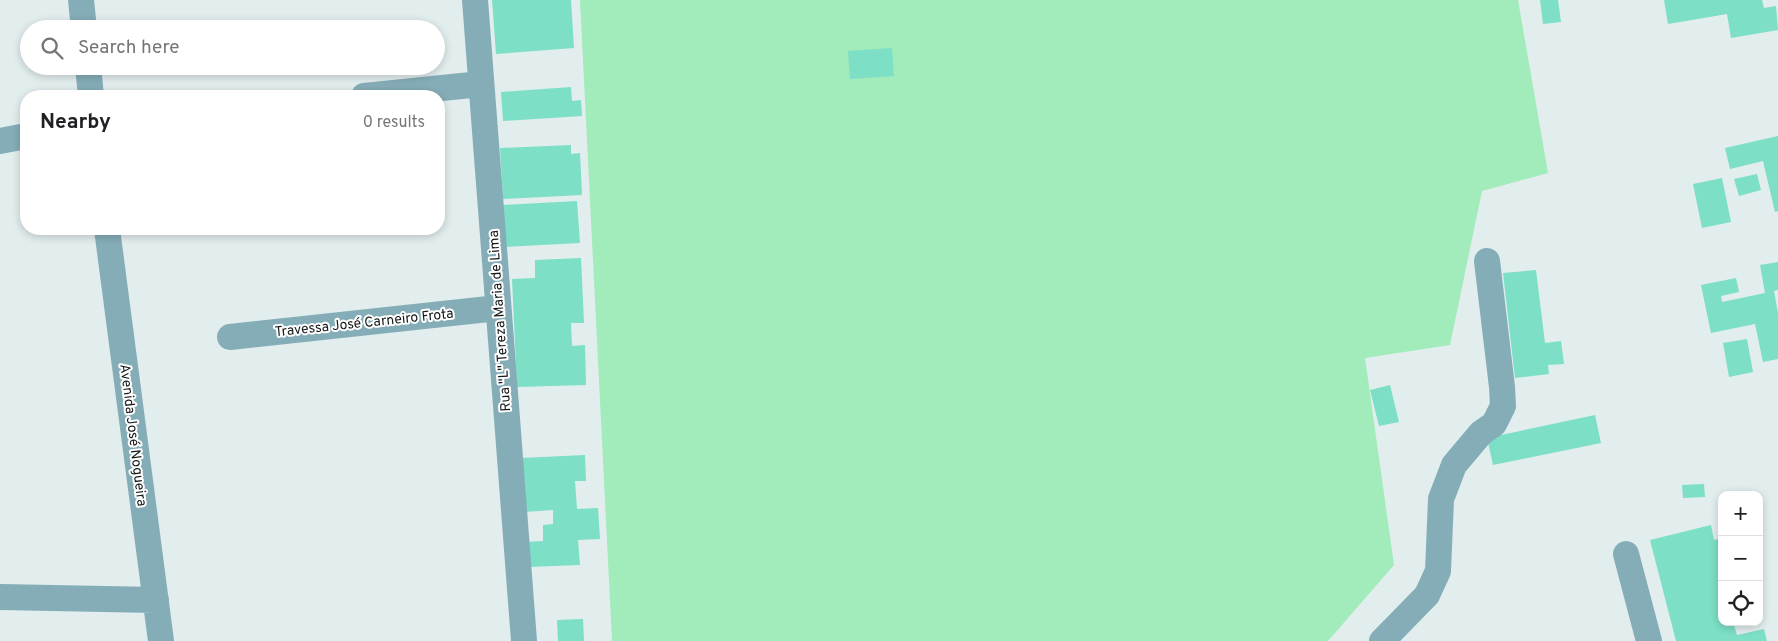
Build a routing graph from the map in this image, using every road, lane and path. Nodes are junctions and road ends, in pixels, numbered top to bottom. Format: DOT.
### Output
graph roads {
  1 [pos="81,0"];
  2 [pos="475,0"];
  3 [pos="83,20"];
  4 [pos="89,75"];
  5 [pos="481,84"];
  6 [pos="90,90"];
  7 [pos="422,90"];
  8 [pos="20,137"];
  9 [pos="0,141"];
  10 [pos="108,235"];
  11 [pos="1487,261"];
  12 [pos="498,308"];
  13 [pos="230,337"];
  14 [pos="1626,554"];
  15 [pos="0,597"];
  16 [pos="156,600"];
  17 [pos="161,641"];
  18 [pos="524,641"];
  19 [pos="1382,641"];
  20 [pos="1649,641"];
  1 -- 3 [label="street"];
  2 -- 5 [label="street, Rua \"L\" Tereza Maria de Lima"];
  4 -- 6 [label="street"];
  5 -- 7 [label="street"];
  5 -- 12 [label="street, Rua \"L\" Tereza Maria de Lima"];
  8 -- 9 [label="street"];
  10 -- 16 [label="street, Avenida José Nogueira"];
  11 -- 19 [label="street"];
  12 -- 13 [label="street, Travessa José Carneiro Frota"];
  12 -- 18 [label="street, Rua \"L\" Tereza Maria de Lima"];
  14 -- 20 [label="street"];
  15 -- 16 [label="street"];
  16 -- 17 [label="street, Avenida José Nogueira"];
}
